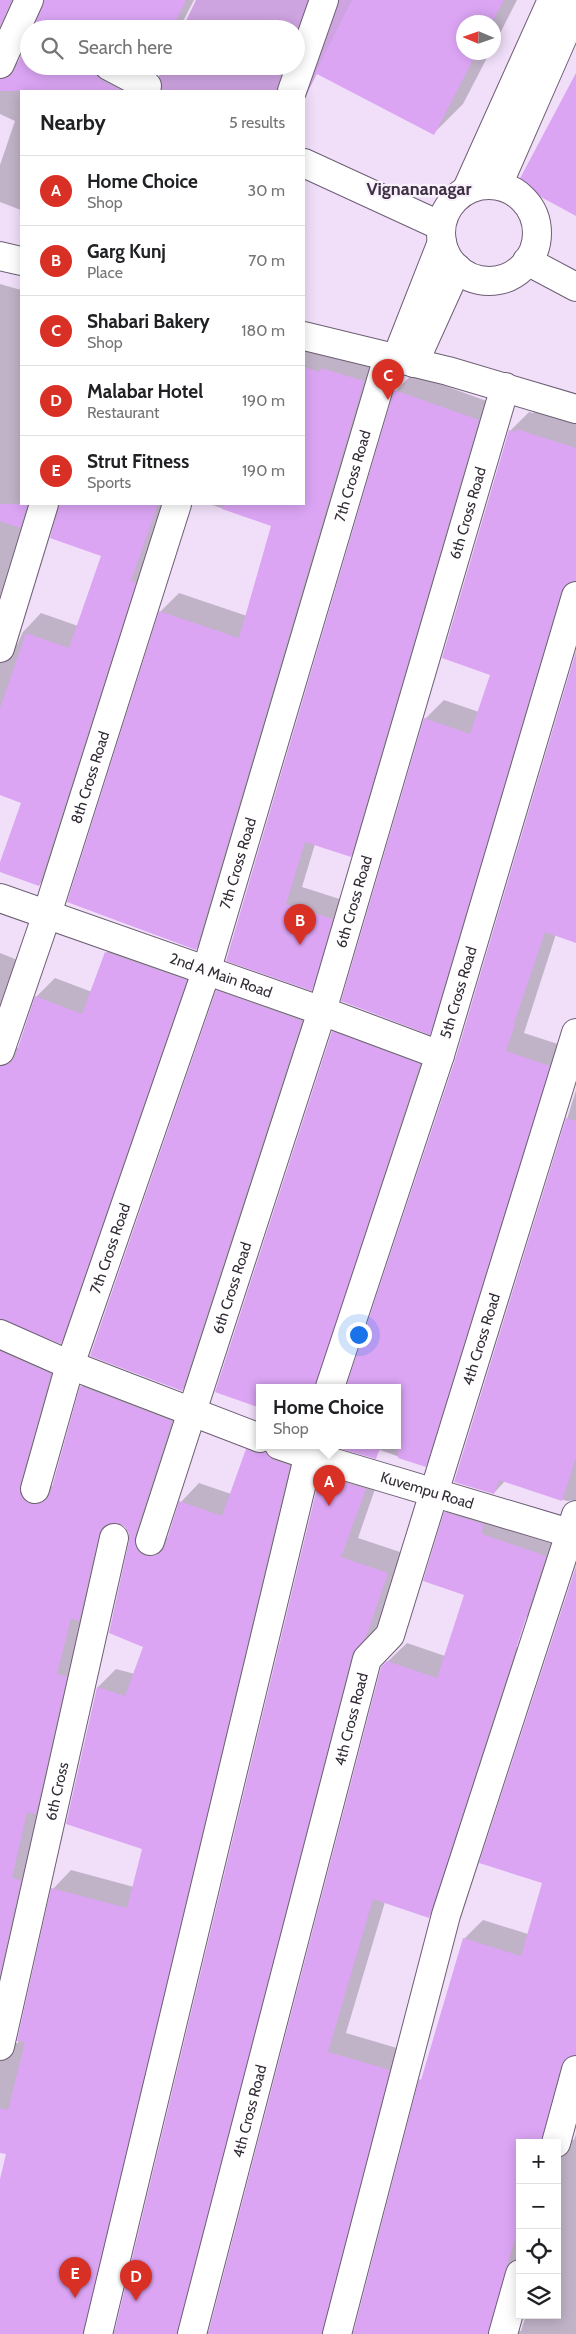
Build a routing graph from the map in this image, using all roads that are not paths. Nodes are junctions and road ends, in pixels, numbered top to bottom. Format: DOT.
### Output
graph roads {
  1 [pos="324,0"];
  2 [pos="552,0"];
  3 [pos="576,6"];
  4 [pos="20,30"];
  5 [pos="305,54"];
  6 [pos="0,64"];
  7 [pos="126,75"];
  8 [pos="298,75"];
  9 [pos="146,86"];
  10 [pos="292,90"];
  11 [pos="305,164"];
  12 [pos="498,185"];
  13 [pos="467,189"];
  14 [pos="441,234"];
  15 [pos="0,256"];
  16 [pos="527,261"];
  17 [pos="20,262"];
  18 [pos="457,268"];
  19 [pos="576,286"];
  20 [pos="305,336"];
  21 [pos="399,360"];
  22 [pos="506,387"];
  23 [pos="576,409"];
  24 [pos="44,505"];
  25 [pos="177,505"];
  26 [pos="576,596"];
  27 [pos="0,648"];
  28 [pos="0,898"];
  29 [pos="46,914"];
  30 [pos="206,972"];
  31 [pos="322,1011"];
  32 [pos="576,1033"];
  33 [pos="0,1051"];
  34 [pos="440,1055"];
  35 [pos="0,1334"];
  36 [pos="70,1365"];
  37 [pos="331,1384"];
  38 [pos="192,1412"];
  39 [pos="256,1436"];
  40 [pos="310,1450"];
  41 [pos="35,1489"];
  42 [pos="435,1493"];
  43 [pos="574,1528"];
  44 [pos="114,1538"];
  45 [pos="150,1541"];
  46 [pos="0,2046"];
  47 [pos="576,2070"];
  48 [pos="557,2139"];
  49 [pos="516,2288"];
  50 [pos="98,2334"];
  51 [pos="192,2334"];
  52 [pos="336,2334"];
  53 [pos="503,2334"];
  1 -- 5 [label="street"];
  2 -- 13 [label="street"];
  3 -- 12 [label="street"];
  4 -- 6 [label="street"];
  7 -- 9 [label="street"];
  8 -- 10 [label="street"];
  11 -- 14 [label="street"];
  12 -- 13 [label="street"];
  12 -- 16 [label="street"];
  13 -- 14 [label="street"];
  14 -- 18 [label="street"];
  14 -- 21 [label="street"];
  15 -- 17 [label="street"];
  16 -- 18 [label="street"];
  16 -- 19 [label="street"];
  18 -- 21 [label="street"];
  20 -- 21 [label="street"];
  21 -- 22 [label="street"];
  21 -- 30 [label="street, 7th Cross Road"];
  22 -- 23 [label="street"];
  22 -- 31 [label="street, 6th Cross Road"];
  24 -- 27 [label="street"];
  25 -- 29 [label="street, 8th Cross Road"];
  26 -- 34 [label="street, 5th Cross Road"];
  28 -- 29 [label="street, 2nd A Main Road"];
  29 -- 30 [label="street, 2nd A Main Road"];
  29 -- 33 [label="street, 8th Cross Road"];
  30 -- 31 [label="street, 2nd A Main Road"];
  30 -- 36 [label="street, 7th Cross Road"];
  31 -- 34 [label="street, 2nd A Main Road"];
  31 -- 38 [label="street, 6th Cross Road"];
  32 -- 42 [label="street, 4th Cross Road"];
  34 -- 37 [label="street, 5th Cross Road"];
  35 -- 36 [label="street"];
  36 -- 38 [label="street"];
  36 -- 41 [label="street, 7th Cross Road"];
  38 -- 39 [label="street"];
  38 -- 45 [label="street, 6th Cross Road"];
  40 -- 42 [label="street, Kuvempu Road"];
  40 -- 50 [label="street"];
  42 -- 43 [label="street, Kuvempu Road"];
  42 -- 51 [label="street, 4th Cross Road"];
  43 -- 52 [label="street"];
  44 -- 46 [label="street, 6th Cross"];
  47 -- 48 [label="street"];
  49 -- 53 [label="street"];
}
